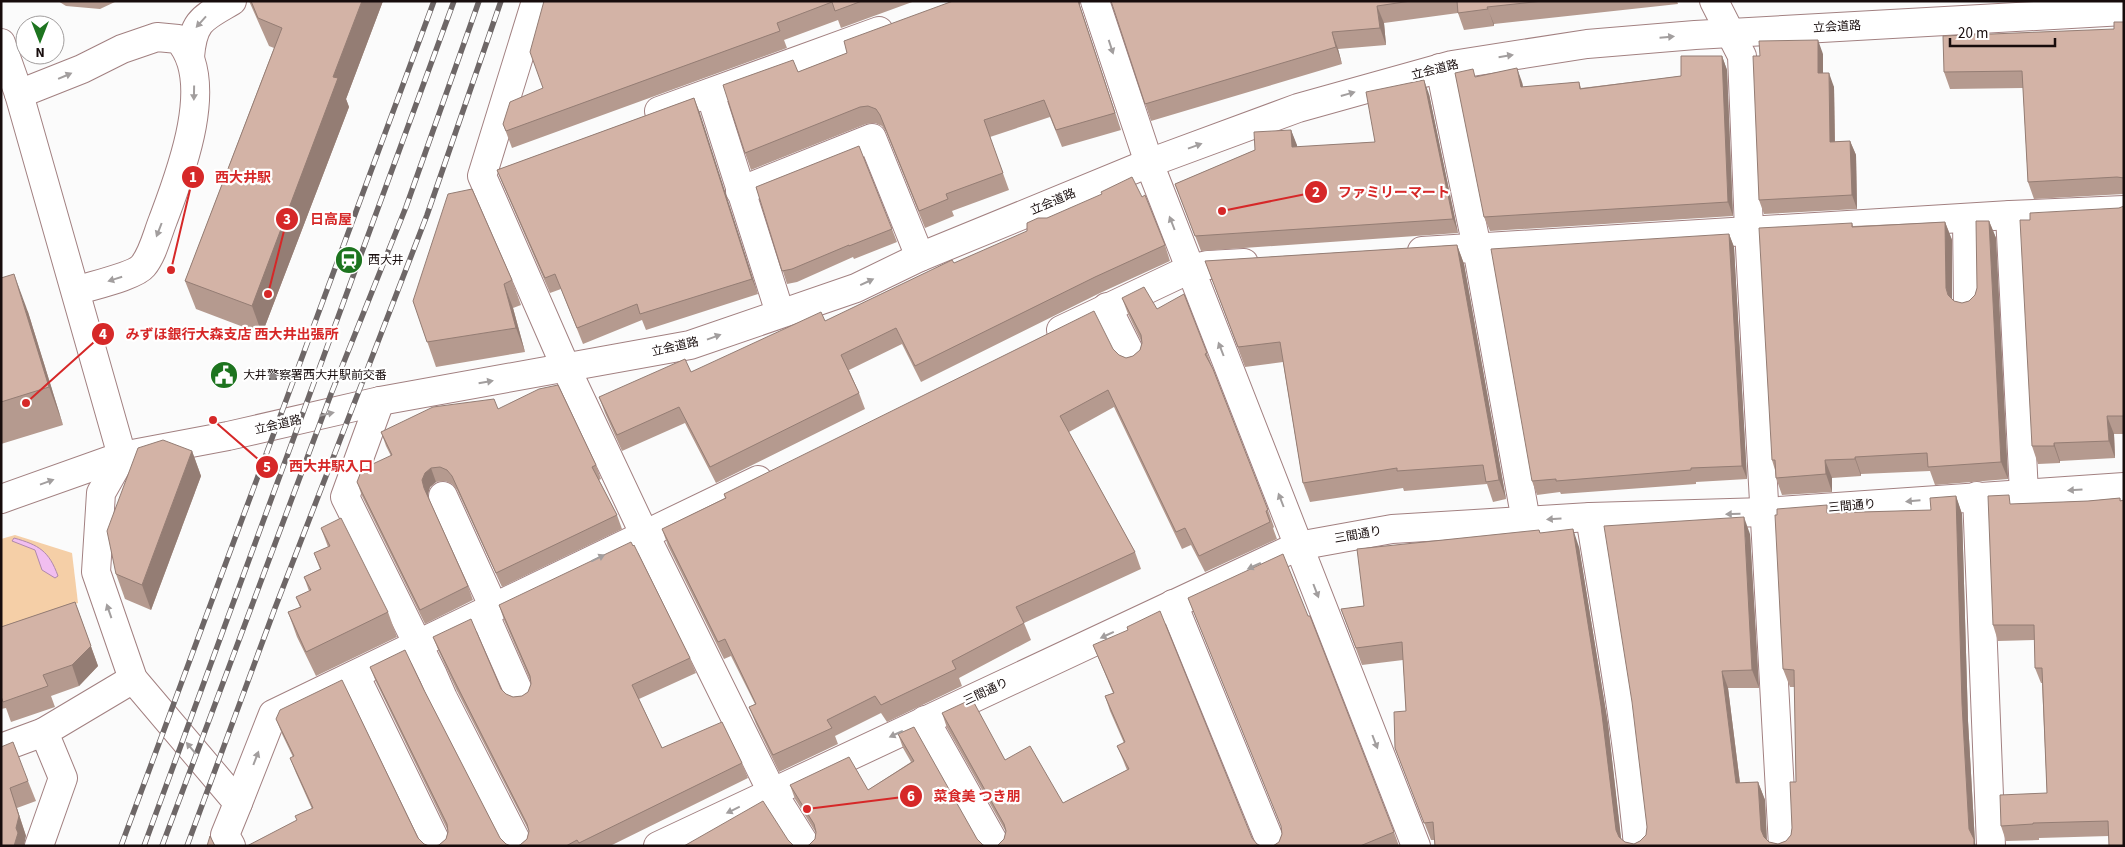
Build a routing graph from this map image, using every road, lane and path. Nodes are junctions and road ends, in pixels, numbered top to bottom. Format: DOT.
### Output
graph roads {
  1 [pos="232,1"];
  2 [pos="536,1"];
  3 [pos="1095,1"];
  4 [pos="1714,1"];
  5 [pos="2124,11"];
  6 [pos="905,22"];
  7 [pos="1729,33"];
  8 [pos="1,42"];
  9 [pos="190,57"];
  10 [pos="1440,68"];
  11 [pos="710,93"];
  12 [pos="19,94"];
  13 [pos="637,119"];
  14 [pos="1149,163"];
  15 [pos="510,165"];
  16 [pos="482,176"];
  17 [pos="740,191"];
  18 [pos="2124,210"];
  19 [pos="2010,215"];
  20 [pos="1967,218"];
  21 [pos="1749,230"];
  22 [pos="1477,248"];
  23 [pos="1397,253"];
  24 [pos="920,257"];
  25 [pos="1268,261"];
  26 [pos="1190,269"];
  27 [pos="76,291"];
  28 [pos="1968,305"];
  29 [pos="1107,307"];
  30 [pos="780,313"];
  31 [pos="1038,342"];
  32 [pos="1133,359"];
  33 [pos="566,368"];
  34 [pos="380,402"];
  35 [pos="122,456"];
  36 [pos="776,471"];
  37 [pos="2124,487"];
  38 [pos="2024,492"];
  39 [pos="442,496"];
  40 [pos="1977,496"];
  41 [pos="1,498"];
  42 [pos="1765,512"];
  43 [pos="1590,517"];
  44 [pos="1526,521"];
  45 [pos="646,534"];
  46 [pos="1298,546"];
  47 [pos="1173,604"];
  48 [pos="489,610"];
  49 [pos="418,644"];
  50 [pos="355,675"];
  51 [pos="133,679"];
  52 [pos="521,697"];
  53 [pos="925,720"];
  54 [pos="44,732"];
  55 [pos="1,748"];
  56 [pos="772,792"];
  57 [pos="238,803"];
  58 [pos="39,846"];
  59 [pos="231,846"];
  60 [pos="438,846"];
  61 [pos="519,846"];
  62 [pos="658,846"];
  63 [pos="806,846"];
  64 [pos="996,846"];
  65 [pos="1272,846"];
  66 [pos="1416,846"];
  67 [pos="1638,846"];
  68 [pos="1783,846"];
  69 [pos="1991,846"];
  1 -- 9 [label="street, one-way"];
  2 -- 16 [label="street"];
  3 -- 14 [label="street, one-way"];
  4 -- 7 [label="street"];
  5 -- 7 [label="street, 立会道路"];
  6 -- 11 [label="street"];
  10 -- 7 [label="street, 立会道路, one-way"];
  7 -- 21 [label="street"];
  8 -- 12 [label="street"];
  12 -- 9 [label="street, one-way"];
  9 -- 27 [label="street, one-way"];
  14 -- 10 [label="street, 立会道路, one-way"];
  10 -- 22 [label="street"];
  11 -- 13 [label="street"];
  11 -- 17 [label="street"];
  12 -- 27 [label="street"];
  14 -- 24 [label="street, 立会道路"];
  26 -- 14 [label="street, one-way"];
  15 -- 16 [label="street"];
  16 -- 33 [label="street"];
  17 -- 24 [label="street"];
  17 -- 30 [label="street"];
  18 -- 19 [label="street"];
  19 -- 20 [label="street"];
  19 -- 38 [label="street"];
  20 -- 21 [label="street"];
  20 -- 28 [label="street"];
  21 -- 22 [label="street"];
  21 -- 42 [label="street"];
  22 -- 23 [label="street"];
  22 -- 44 [label="street"];
  30 -- 24 [label="street, 立会道路, one-way"];
  25 -- 26 [label="street"];
  26 -- 29 [label="street"];
  46 -- 26 [label="street, one-way"];
  27 -- 35 [label="street"];
  29 -- 31 [label="street"];
  29 -- 32 [label="street"];
  33 -- 30 [label="street, 立会道路, one-way"];
  34 -- 33 [label="street, 立会道路, one-way"];
  33 -- 45 [label="street"];
  35 -- 34 [label="street, 立会道路, one-way"];
  34 -- 49 [label="street"];
  41 -- 35 [label="street, one-way"];
  51 -- 35 [label="street, one-way"];
  36 -- 45 [label="street"];
  37 -- 38 [label="street, 三間通り, one-way"];
  38 -- 40 [label="street, 三間通り"];
  39 -- 48 [label="street"];
  40 -- 42 [label="street, 三間通り, one-way"];
  40 -- 69 [label="street"];
  42 -- 43 [label="street, 三間通り, one-way"];
  42 -- 68 [label="street"];
  43 -- 44 [label="street, 三間通り, one-way"];
  43 -- 67 [label="street"];
  44 -- 46 [label="street, 三間通り"];
  48 -- 45 [label="street, one-way"];
  45 -- 56 [label="street"];
  46 -- 47 [label="street, 三間通り, one-way"];
  46 -- 66 [label="street, one-way"];
  47 -- 53 [label="street, 三間通り, one-way"];
  47 -- 65 [label="street"];
  48 -- 49 [label="street"];
  48 -- 52 [label="street"];
  49 -- 50 [label="street"];
  49 -- 61 [label="street"];
  57 -- 50 [label="street, one-way"];
  50 -- 60 [label="street"];
  51 -- 54 [label="street"];
  57 -- 51 [label="street, one-way"];
  53 -- 56 [label="street, 三間通り, one-way"];
  53 -- 64 [label="street"];
  54 -- 55 [label="street"];
  54 -- 58 [label="street"];
  56 -- 62 [label="street, 三間通り, one-way"];
  56 -- 63 [label="street"];
  57 -- 59 [label="street"];
}
